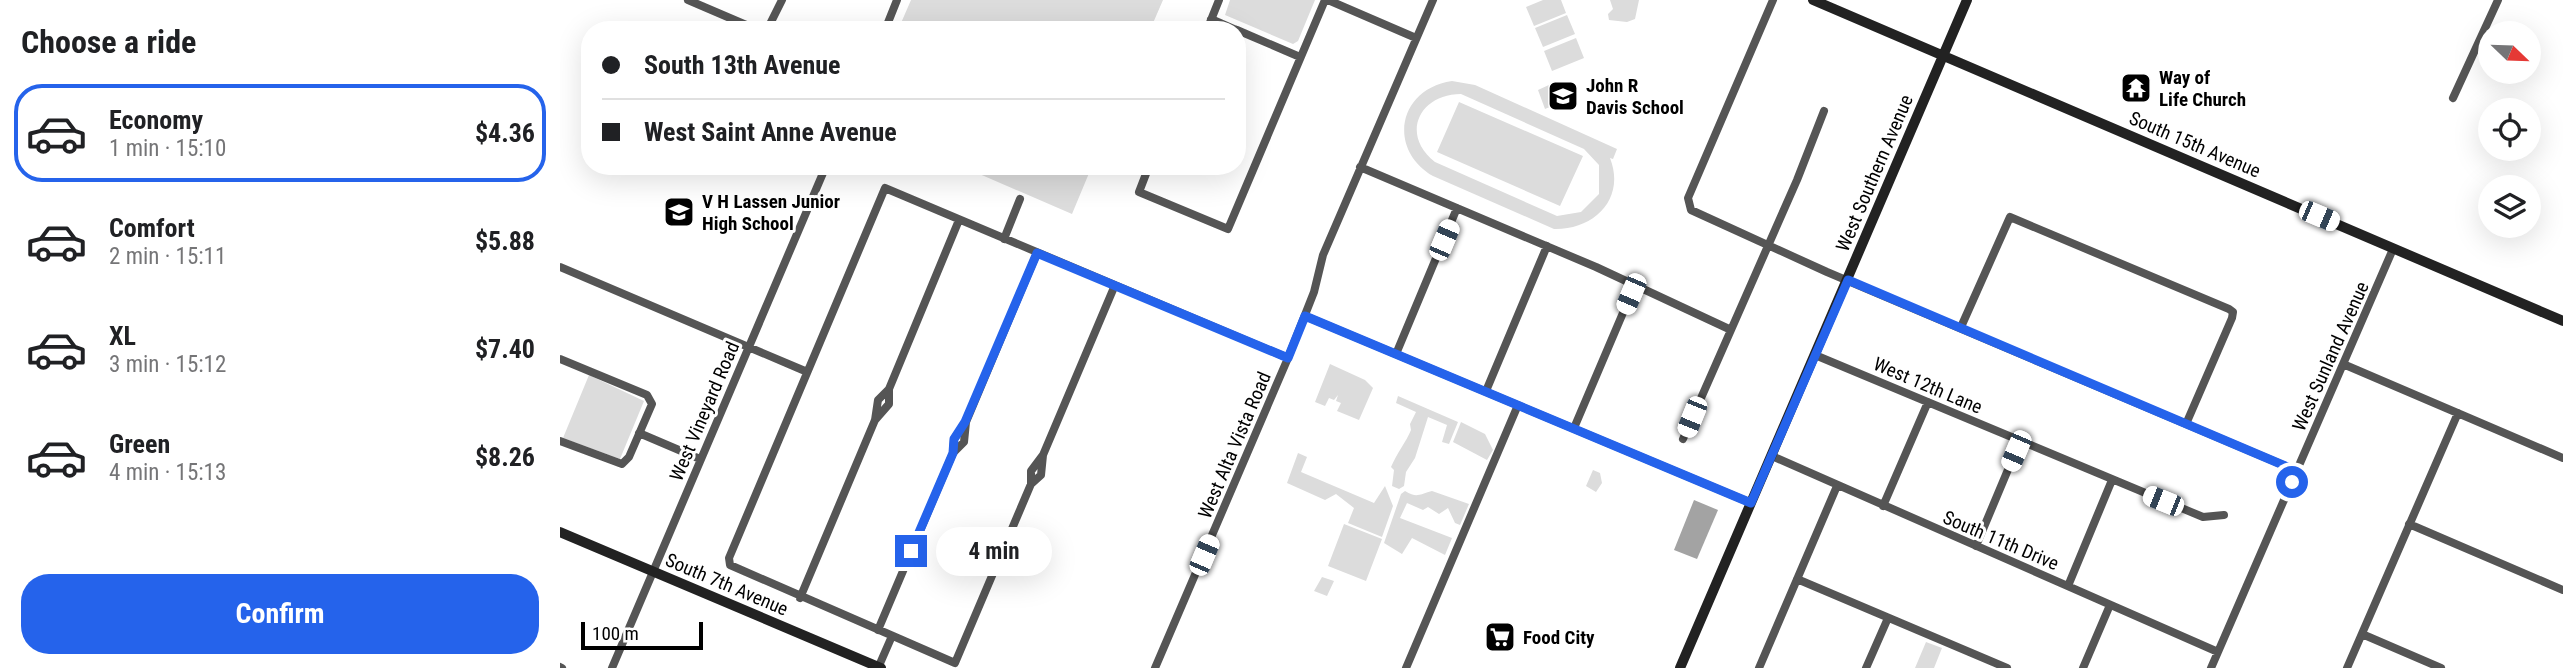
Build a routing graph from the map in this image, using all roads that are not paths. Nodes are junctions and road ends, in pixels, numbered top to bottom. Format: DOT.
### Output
graph roads {
  1 [pos="688,0"];
  2 [pos="782,0"];
  3 [pos="897,0"];
  4 [pos="1219,0"];
  5 [pos="1326,0"];
  6 [pos="1433,0"];
  7 [pos="1773,0"];
  8 [pos="1814,0"];
  9 [pos="1967,0"];
  10 [pos="2498,0"];
  11 [pos="1211,19"];
  12 [pos="737,21"];
  13 [pos="772,21"];
  14 [pos="889,21"];
  15 [pos="1216,21"];
  16 [pos="1246,34"];
  17 [pos="1416,38"];
  18 [pos="1943,55"];
  19 [pos="1300,57"];
  20 [pos="2453,98"];
  21 [pos="1824,111"];
  22 [pos="1360,167"];
  23 [pos="822,175"];
  24 [pos="1146,175"];
  25 [pos="1020,199"];
  26 [pos="1457,208"];
  27 [pos="960,220"];
  28 [pos="1004,239"];
  29 [pos="1769,243"];
  30 [pos="1547,246"];
  31 [pos="2393,248"];
  32 [pos="1037,253"];
  33 [pos="560,267"];
  34 [pos="1848,280"];
  35 [pos="1115,285"];
  36 [pos="1634,287"];
  37 [pos="1305,316"];
  38 [pos="2563,321"];
  39 [pos="1961,327"];
  40 [pos="1729,329"];
  41 [pos="748,347"];
  42 [pos="1396,354"];
  43 [pos="1815,355"];
  44 [pos="1288,358"];
  45 [pos="560,359"];
  46 [pos="2343,364"];
  47 [pos="805,371"];
  48 [pos="1486,391"];
  49 [pos="1928,402"];
  50 [pos="1518,405"];
  51 [pos="2458,413"];
  52 [pos="2186,424"];
  53 [pos="1574,428"];
  54 [pos="639,433"];
  55 [pos="1683,439"];
  56 [pos="560,441"];
  57 [pos="2020,441"];
  58 [pos="1772,457"];
  59 [pos="2563,458"];
  60 [pos="700,459"];
  61 [pos="2297,471"];
  62 [pos="2112,480"];
  63 [pos="1837,486"];
  64 [pos="1751,503"];
  65 [pos="1883,506"];
  66 [pos="2224,515"];
  67 [pos="2409,524"];
  68 [pos="560,532"];
  69 [pos="1976,546"];
  70 [pos="652,571"];
  71 [pos="1797,579"];
  72 [pos="2068,586"];
  73 [pos="2563,590"];
  74 [pos="800,597"];
  75 [pos="2110,605"];
  76 [pos="1888,618"];
  77 [pos="878,630"];
  78 [pos="2362,634"];
  79 [pos="892,636"];
  80 [pos="2218,652"];
  81 [pos="612,668"];
  82 [pos="879,668"];
  83 [pos="1155,668"];
  84 [pos="1406,668"];
  85 [pos="1680,668"];
  86 [pos="1759,668"];
  87 [pos="1866,668"];
  88 [pos="2007,668"];
  89 [pos="2083,668"];
  90 [pos="2211,668"];
  91 [pos="2347,668"];
  92 [pos="2441,668"];
  1 -- 12 [label="street"];
  2 -- 13 [label="street"];
  3 -- 14 [label="street"];
  4 -- 11 [label="street"];
  5 -- 17 [label="street"];
  5 -- 19 [label="street"];
  6 -- 17 [label="street, West Alta Vista Road"];
  7 -- 29 [label="street"];
  8 -- 18 [label="main road, South 15th Avenue"];
  9 -- 18 [label="main road, West Southern Avenue"];
  10 -- 20 [label="street"];
  11 -- 15 [label="street"];
  16 -- 19 [label="street"];
  17 -- 22 [label="street, West Alta Vista Road"];
  18 -- 31 [label="main road, South 15th Avenue"];
  18 -- 34 [label="main road, West Southern Avenue"];
  19 -- 24 [label="street"];
  21 -- 29 [label="street"];
  22 -- 26 [label="street"];
  22 -- 37 [label="street, West Alta Vista Road"];
  23 -- 41 [label="street, West Vineyard Road"];
  25 -- 28 [label="street"];
  26 -- 30 [label="street"];
  26 -- 42 [label="street"];
  27 -- 28 [label="street"];
  27 -- 47 [label="street"];
  27 -- 74 [label="street"];
  28 -- 32 [label="street"];
  29 -- 34 [label="street"];
  29 -- 40 [label="street"];
  30 -- 36 [label="street"];
  30 -- 48 [label="street"];
  31 -- 38 [label="main road, South 15th Avenue"];
  31 -- 46 [label="street, West Sunland Avenue"];
  32 -- 35 [label="street"];
  32 -- 77 [label="street"];
  33 -- 41 [label="street"];
  34 -- 39 [label="street"];
  34 -- 43 [label="main road, West Southern Avenue"];
  35 -- 44 [label="street"];
  35 -- 79 [label="street"];
  36 -- 40 [label="street"];
  36 -- 53 [label="street"];
  37 -- 42 [label="street"];
  37 -- 44 [label="street, West Alta Vista Road"];
  39 -- 52 [label="street"];
  39 -- 52 [label="street"];
  40 -- 55 [label="street"];
  41 -- 47 [label="street"];
  41 -- 60 [label="street, West Vineyard Road"];
  42 -- 48 [label="street"];
  43 -- 49 [label="street, West 12th Lane"];
  43 -- 58 [label="main road, West Southern Avenue"];
  44 -- 83 [label="street, West Alta Vista Road"];
  45 -- 54 [label="street"];
  46 -- 51 [label="street"];
  46 -- 61 [label="street, West Sunland Avenue"];
  47 -- 74 [label="street"];
  48 -- 50 [label="street"];
  49 -- 57 [label="street, West 12th Lane"];
  49 -- 65 [label="street"];
  50 -- 53 [label="street"];
  50 -- 84 [label="street"];
  51 -- 59 [label="street"];
  51 -- 67 [label="street"];
  52 -- 61 [label="street"];
  53 -- 64 [label="street"];
  54 -- 56 [label="street"];
  54 -- 60 [label="street"];
  57 -- 62 [label="street, West 12th Lane"];
  57 -- 69 [label="street"];
  58 -- 63 [label="street, South 11th Drive"];
  58 -- 64 [label="main road, West Southern Avenue"];
  60 -- 70 [label="street, West Vineyard Road"];
  61 -- 80 [label="street, West Sunland Avenue"];
  62 -- 66 [label="street, West 12th Lane"];
  62 -- 72 [label="street"];
  63 -- 65 [label="street, South 11th Drive"];
  63 -- 71 [label="street"];
  64 -- 85 [label="main road, West Southern Avenue"];
  65 -- 69 [label="street, South 11th Drive"];
  67 -- 73 [label="street"];
  67 -- 78 [label="street"];
  68 -- 70 [label="main road, South 7th Avenue"];
  69 -- 72 [label="street, South 11th Drive"];
  70 -- 81 [label="street, West Vineyard Road"];
  70 -- 82 [label="main road, South 7th Avenue"];
  71 -- 76 [label="street"];
  71 -- 86 [label="street"];
  72 -- 75 [label="street, South 11th Drive"];
  74 -- 77 [label="street"];
  75 -- 80 [label="street, South 11th Drive"];
  75 -- 89 [label="street"];
  76 -- 87 [label="street"];
  76 -- 88 [label="street"];
  77 -- 79 [label="street"];
  78 -- 91 [label="street"];
  78 -- 92 [label="street"];
  79 -- 82 [label="street"];
  80 -- 90 [label="street, West Sunland Avenue"];
}
